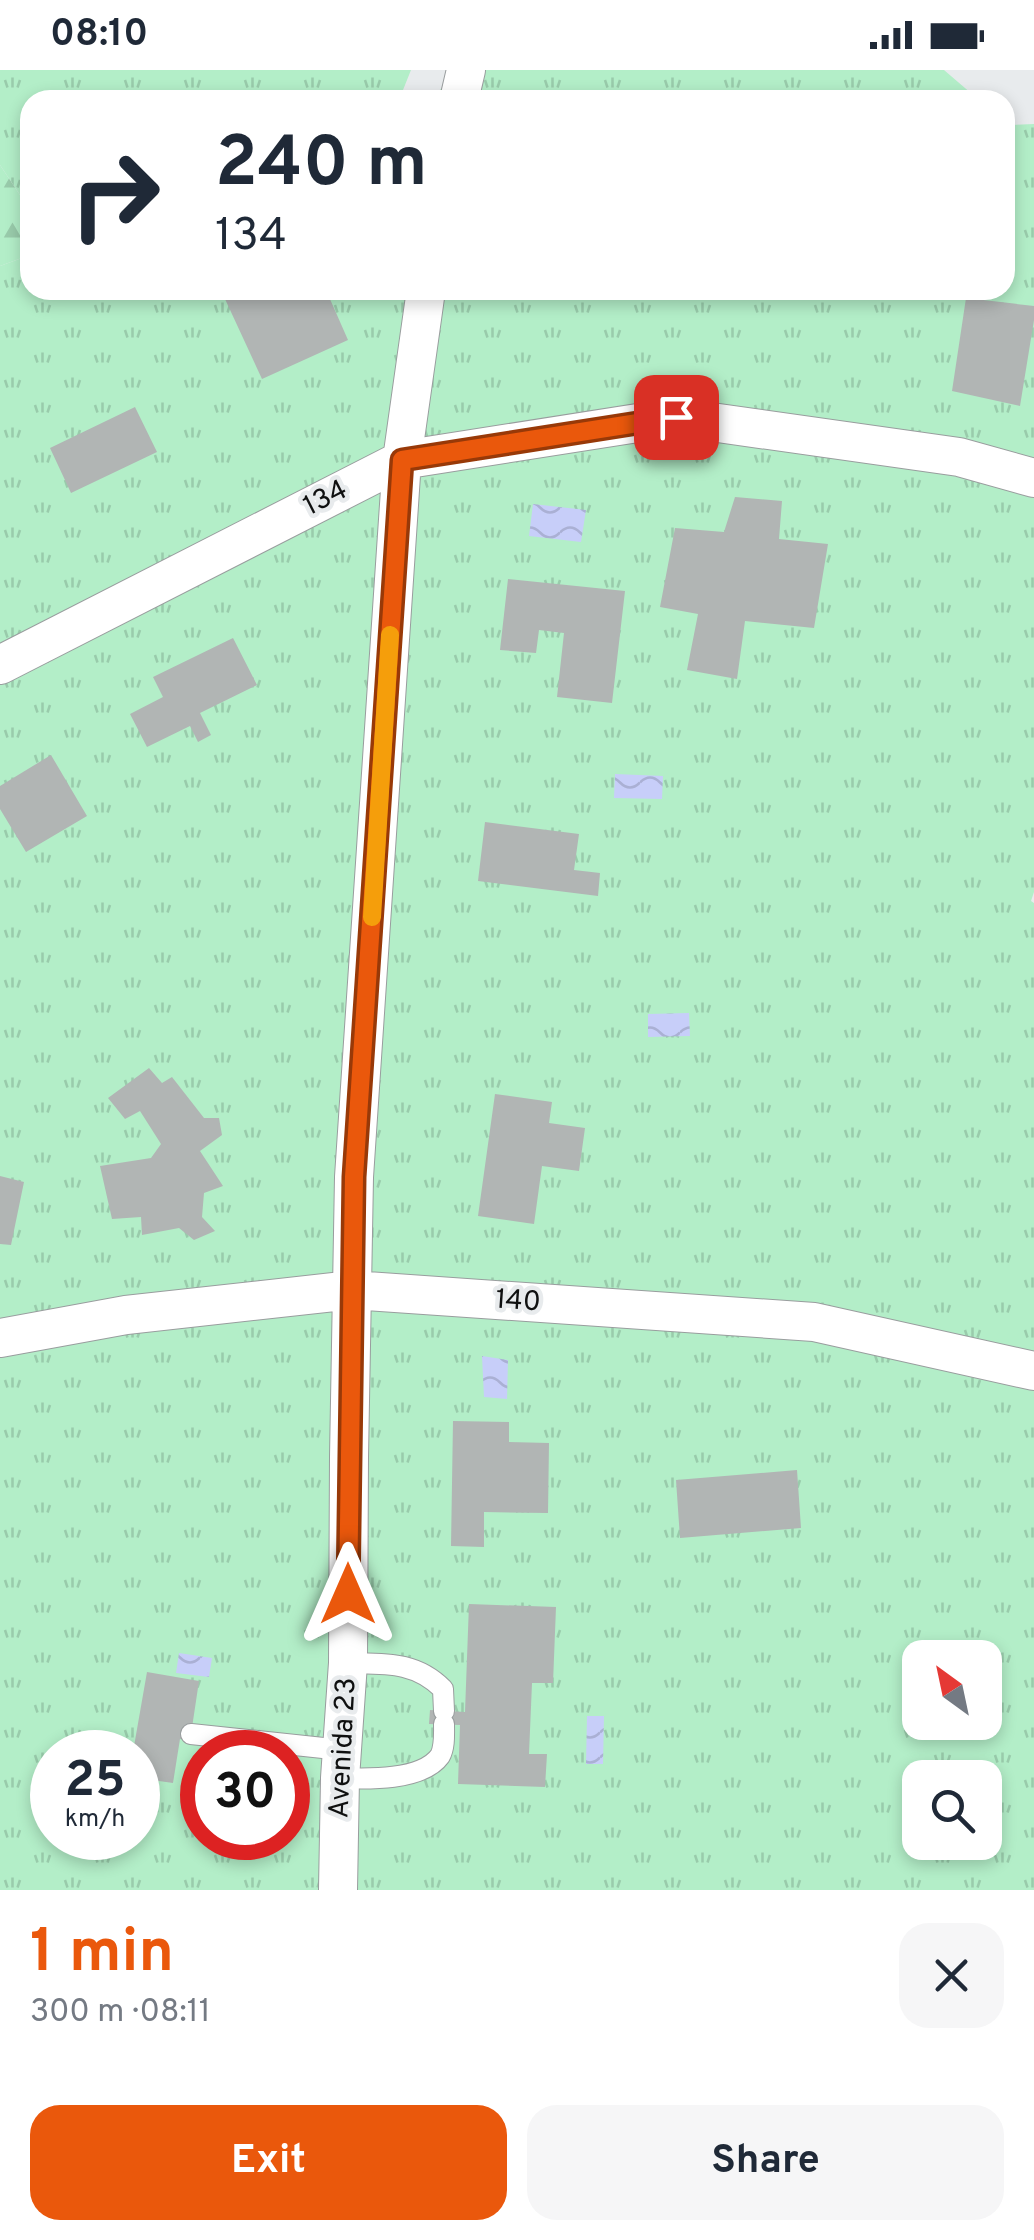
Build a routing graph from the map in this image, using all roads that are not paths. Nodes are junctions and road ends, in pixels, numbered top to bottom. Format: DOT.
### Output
graph roads {
  1 [pos="425,300"];
  2 [pos="402,460"];
  3 [pos="1034,478"];
  4 [pos="0,665"];
  5 [pos="352,1290"];
  6 [pos="0,1338"];
  7 [pos="1034,1371"];
  8 [pos="348,1663"];
  9 [pos="310,1758"];
  10 [pos="341,1764"];
  11 [pos="338,1890"];
  1 -- 2 [label="street, Avenida 23"];
  2 -- 3 [label="street, 134"];
  2 -- 4 [label="street, 134"];
  2 -- 5 [label="street, Avenida 23"];
  5 -- 6 [label="street, 140"];
  5 -- 7 [label="street, 140"];
  5 -- 8 [label="street, Avenida 23"];
  8 -- 10 [label="street, Avenida 23"];
  8 -- 10 [label="lane"];
  9 -- 10 [label="lane"];
  10 -- 11 [label="street, Avenida 23"];
}
